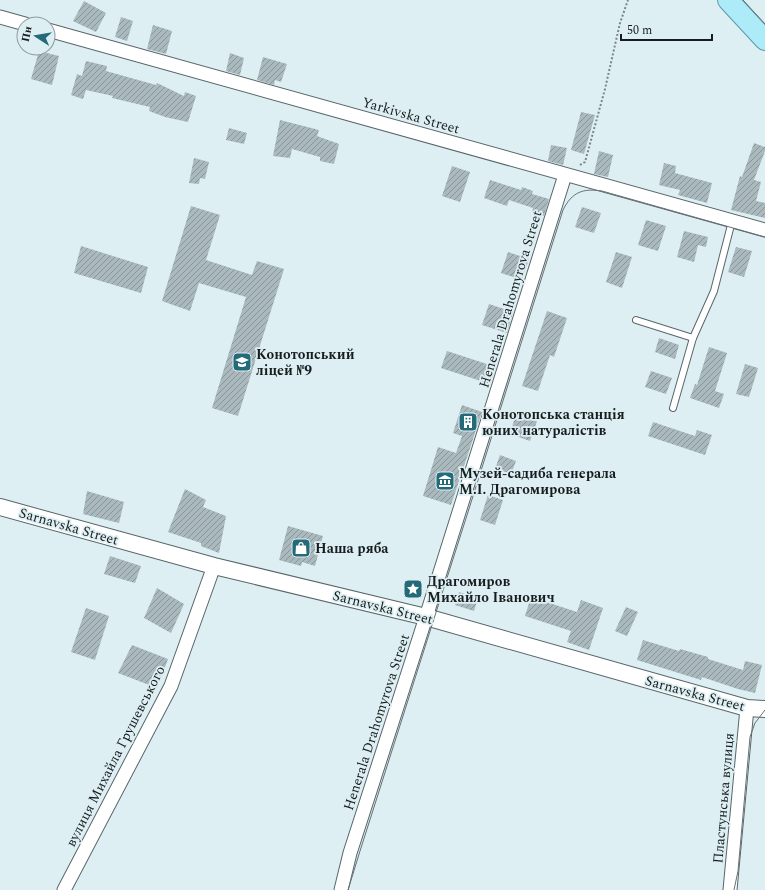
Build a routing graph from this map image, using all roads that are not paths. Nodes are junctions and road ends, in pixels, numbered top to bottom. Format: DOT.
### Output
graph roads {
  1 [pos="728,0"];
  2 [pos="0,17"];
  3 [pos="16,21"];
  4 [pos="56,32"];
  5 [pos="765,40"];
  6 [pos="565,175"];
  7 [pos="732,221"];
  8 [pos="765,230"];
  9 [pos="636,320"];
  10 [pos="693,338"];
  11 [pos="674,408"];
  12 [pos="0,507"];
  13 [pos="214,566"];
  14 [pos="426,617"];
  15 [pos="764,707"];
  16 [pos="747,708"];
  17 [pos="64,890"];
  18 [pos="341,890"];
  19 [pos="730,890"];
  1 -- 5 [label="main road"];
  2 -- 3 [label="street"];
  4 -- 6 [label="street, Yarkivska Street"];
  6 -- 7 [label="street, Yarkivska Street"];
  6 -- 14 [label="street, Henerala Drahomyrova Street"];
  7 -- 8 [label="street, Yarkivska Street"];
  7 -- 10 [label="lane"];
  9 -- 10 [label="lane"];
  10 -- 11 [label="lane"];
  12 -- 13 [label="street, Sarnavska Street"];
  13 -- 14 [label="street, Sarnavska Street"];
  13 -- 17 [label="street, вулиця Михайла Грушевського"];
  14 -- 16 [label="street, Sarnavska Street"];
  14 -- 18 [label="street, Henerala Drahomyrova Street"];
  15 -- 16 [label="street, Sarnavska Street"];
  16 -- 19 [label="street, Пластунська вулиця"];
}
